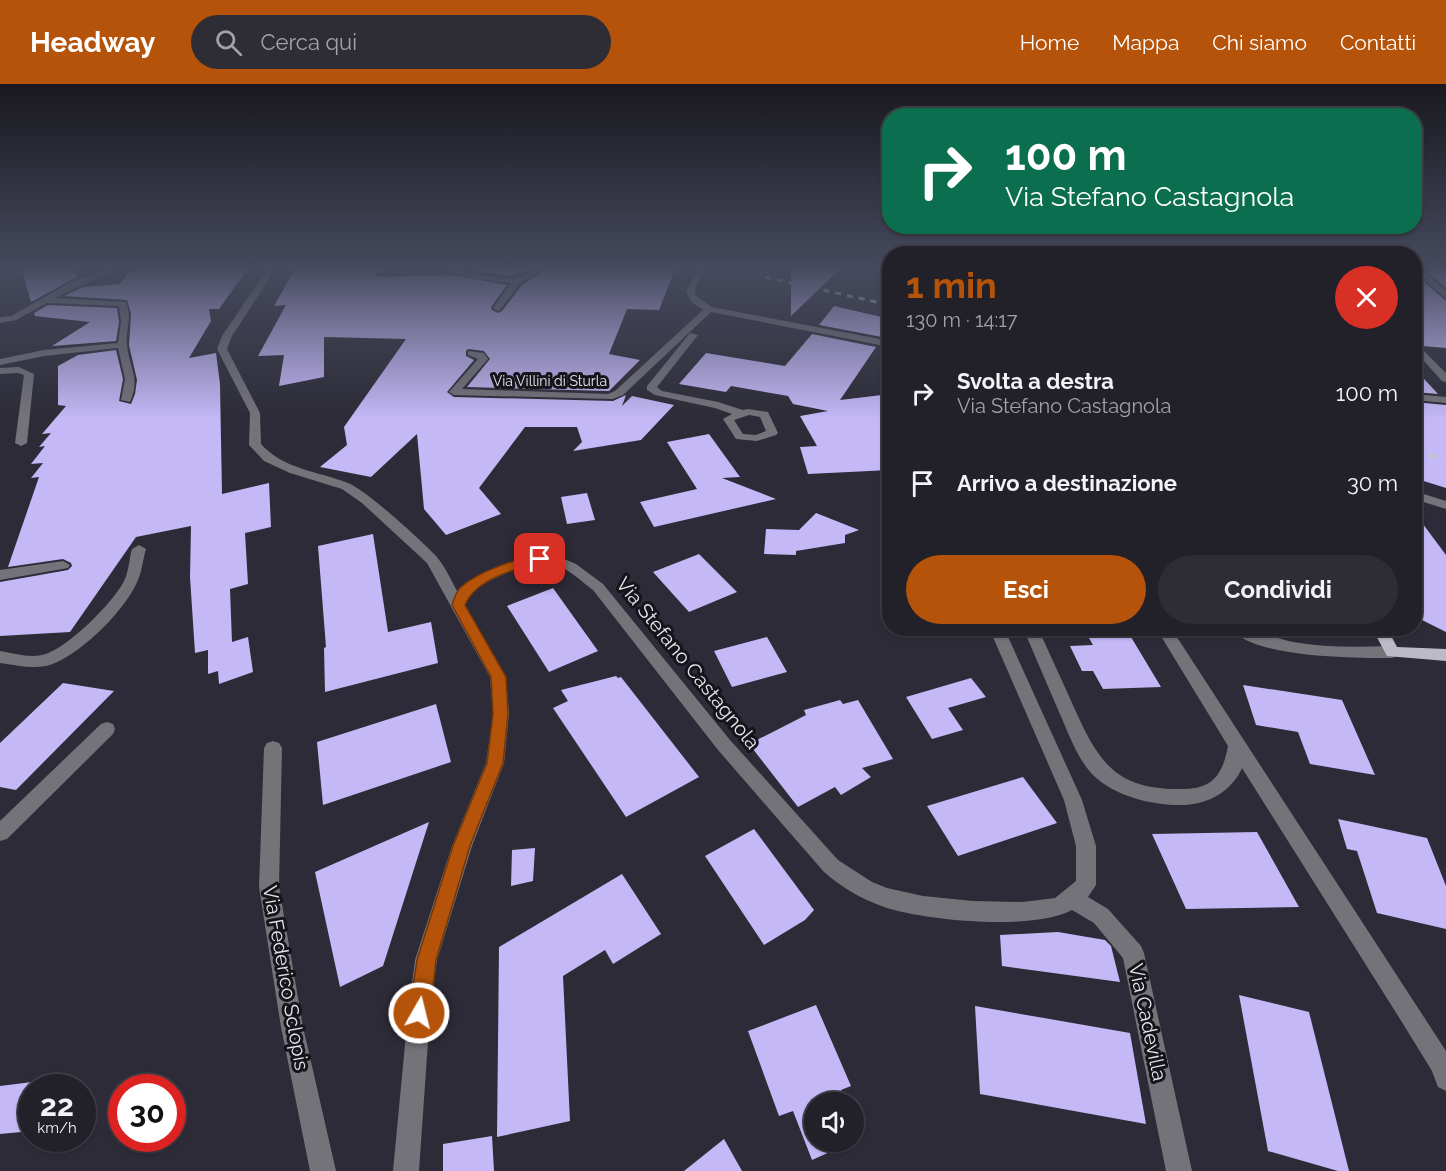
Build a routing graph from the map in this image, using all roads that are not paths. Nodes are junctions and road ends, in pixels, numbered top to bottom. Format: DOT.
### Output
graph roads {
  1 [pos="126,318"];
  2 [pos="239,318"];
  3 [pos="705,318"];
  4 [pos="707,318"];
  5 [pos="754,318"];
  6 [pos="882,342"];
  7 [pos="122,345"];
  8 [pos="471,353"];
  9 [pos="1422,353"];
  10 [pos="0,362"];
  11 [pos="0,370"];
  12 [pos="1446,380"];
  13 [pos="1422,398"];
  14 [pos="126,400"];
  15 [pos="1446,400"];
  16 [pos="740,413"];
  17 [pos="21,443"];
  18 [pos="1422,498"];
  19 [pos="1446,505"];
  20 [pos="139,549"];
  21 [pos="63,565"];
  22 [pos="0,575"];
  23 [pos="458,605"];
  24 [pos="1000,636"];
  25 [pos="1034,636"];
  26 [pos="1168,636"];
  27 [pos="1253,636"];
  28 [pos="1383,636"];
  29 [pos="1392,652"];
  30 [pos="1446,656"];
  31 [pos="0,657"];
  32 [pos="107,729"];
  33 [pos="1237,745"];
  34 [pos="273,748"];
  35 [pos="0,832"];
  36 [pos="1072,899"];
  37 [pos="1446,1079"];
  38 [pos="323,1171"];
  39 [pos="406,1171"];
  40 [pos="1179,1171"];
  1 -- 7 [label="street"];
  2 -- 23 [label="street"];
  3 -- 8 [label="street, Via Villini di Sturla"];
  4 -- 16 [label="street"];
  5 -- 6 [label="street"];
  7 -- 10 [label="street"];
  7 -- 14 [label="street"];
  9 -- 12 [label="street"];
  11 -- 17 [label="street"];
  13 -- 15 [label="street"];
  18 -- 19 [label="street"];
  20 -- 31 [label="street"];
  21 -- 22 [label="street"];
  23 -- 36 [label="street, Via Stefano Castagnola"];
  23 -- 39 [label="street"];
  24 -- 36 [label="street"];
  25 -- 33 [label="street"];
  26 -- 33 [label="street"];
  27 -- 29 [label="street"];
  28 -- 29 [label="main road"];
  29 -- 30 [label="main road"];
  32 -- 35 [label="street"];
  33 -- 37 [label="street"];
  34 -- 38 [label="street, Via Federico Sclopis"];
  36 -- 40 [label="street, Via Cadevilla"];
}
